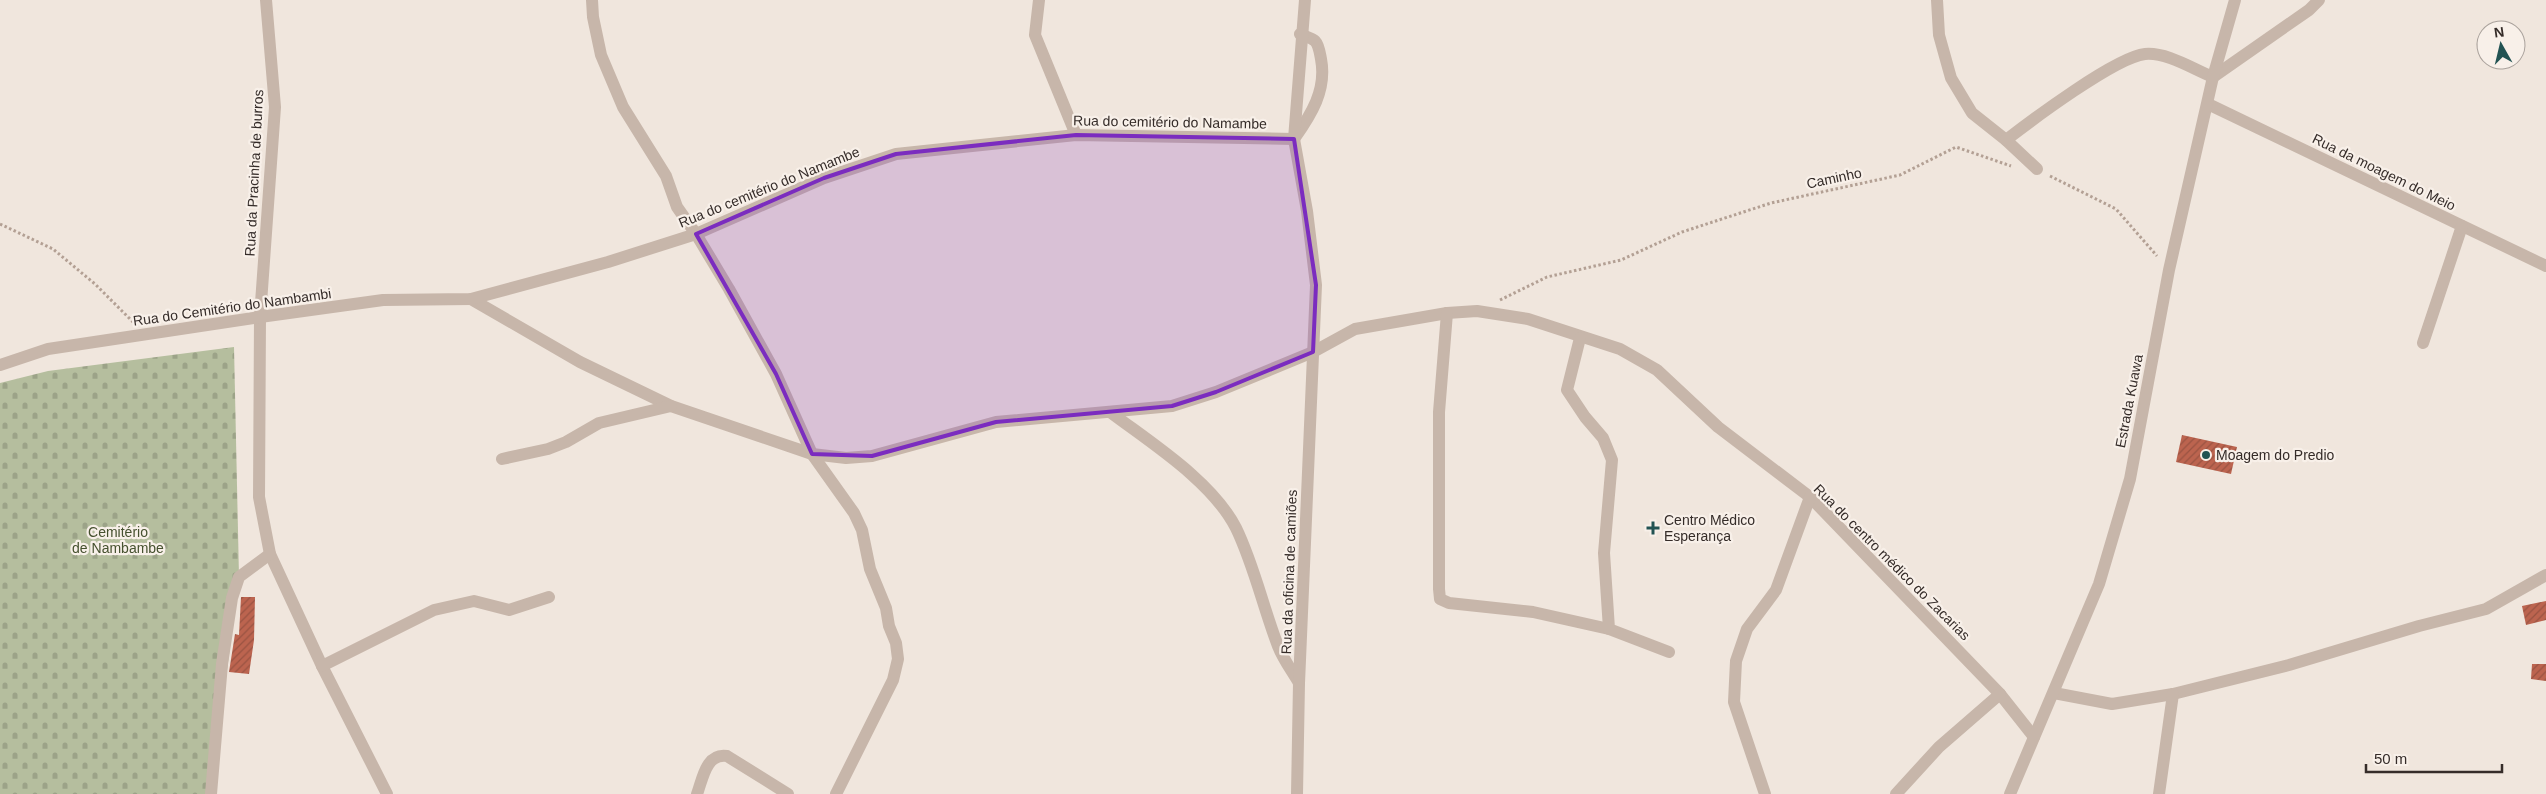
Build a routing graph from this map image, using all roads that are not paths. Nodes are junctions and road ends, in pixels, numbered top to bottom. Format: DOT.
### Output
graph roads {
  1 [pos="266,0"];
  2 [pos="592,0"];
  3 [pos="1039,0"];
  4 [pos="1304,0"];
  5 [pos="1936,0"];
  6 [pos="2235,0"];
  7 [pos="2319,0"];
  8 [pos="1300,34"];
  9 [pos="2213,77"];
  10 [pos="2208,104"];
  11 [pos="1076,135"];
  12 [pos="1294,139"];
  13 [pos="2006,140"];
  14 [pos="2036,169"];
  15 [pos="2462,226"];
  16 [pos="696,234"];
  17 [pos="2546,266"];
  18 [pos="471,299"];
  19 [pos="1447,313"];
  20 [pos="260,317"];
  21 [pos="1580,338"];
  22 [pos="2423,343"];
  23 [pos="1313,352"];
  24 [pos="0,365"];
  25 [pos="671,406"];
  26 [pos="1110,412"];
  27 [pos="812,454"];
  28 [pos="502,459"];
  29 [pos="1810,497"];
  30 [pos="270,554"];
  31 [pos="2546,575"];
  32 [pos="548,596"];
  33 [pos="1609,629"];
  34 [pos="1668,652"];
  35 [pos="322,666"];
  36 [pos="1299,683"];
  37 [pos="2054,693"];
  38 [pos="2000,694"];
  39 [pos="2173,694"];
  40 [pos="2034,737"];
  41 [pos="211,794"];
  42 [pos="387,794"];
  43 [pos="697,794"];
  44 [pos="788,794"];
  45 [pos="836,794"];
  46 [pos="1297,794"];
  47 [pos="1765,794"];
  48 [pos="1896,794"];
  49 [pos="2010,794"];
  50 [pos="2159,794"];
  1 -- 20 [label="street, Rua da Pracinha de burros"];
  2 -- 16 [label="street"];
  3 -- 11 [label="street"];
  4 -- 8 [label="street, Rua da oficina de camiões"];
  5 -- 13 [label="street"];
  6 -- 9 [label="street, Estrada Kuawa"];
  7 -- 9 [label="street"];
  8 -- 12 [label="street, Rua da oficina de camiões"];
  8 -- 12 [label="street"];
  9 -- 10 [label="street, Estrada Kuawa"];
  9 -- 13 [label="street"];
  10 -- 15 [label="street, Rua da moagem do Meio"];
  10 -- 37 [label="street, Estrada Kuawa"];
  11 -- 12 [label="street, Rua do cemitério do Namambe"];
  11 -- 16 [label="street, Rua do cemitério do Namambe"];
  12 -- 23 [label="street, Rua da oficina de camiões"];
  13 -- 14 [label="street"];
  15 -- 17 [label="street, Rua da moagem do Meio"];
  15 -- 22 [label="street"];
  16 -- 18 [label="street, Rua do cemitério do Namambe"];
  16 -- 27 [label="street"];
  18 -- 20 [label="street, Rua do Cemitério do Nambambi"];
  18 -- 25 [label="street, Rua do centro médico do Zacarias"];
  19 -- 21 [label="street, Rua do centro médico do Zacarias"];
  19 -- 23 [label="street, Rua do centro médico do Zacarias"];
  19 -- 33 [label="street"];
  20 -- 24 [label="street, Rua do Cemitério do Nambambi"];
  20 -- 30 [label="street, Rua da Pracinha de burros"];
  21 -- 29 [label="street, Rua do centro médico do Zacarias"];
  21 -- 33 [label="street"];
  23 -- 26 [label="street, Rua do centro médico do Zacarias"];
  23 -- 36 [label="street, Rua da oficina de camiões"];
  25 -- 27 [label="street, Rua do centro médico do Zacarias"];
  25 -- 28 [label="street"];
  26 -- 27 [label="street, Rua do centro médico do Zacarias"];
  26 -- 36 [label="street"];
  27 -- 45 [label="street"];
  29 -- 38 [label="street, Rua do centro médico do Zacarias"];
  29 -- 47 [label="street"];
  30 -- 35 [label="street, Rua da Pracinha de burros"];
  30 -- 41 [label="street"];
  31 -- 39 [label="street"];
  32 -- 35 [label="street"];
  33 -- 34 [label="street"];
  35 -- 42 [label="street, Rua da Pracinha de burros"];
  36 -- 46 [label="street, Rua da oficina de camiões"];
  37 -- 39 [label="street"];
  37 -- 40 [label="street, Estrada Kuawa"];
  38 -- 40 [label="street, Rua do centro médico do Zacarias"];
  38 -- 48 [label="street"];
  39 -- 50 [label="street"];
  40 -- 49 [label="street, Estrada Kuawa"];
  43 -- 44 [label="street"];
}
